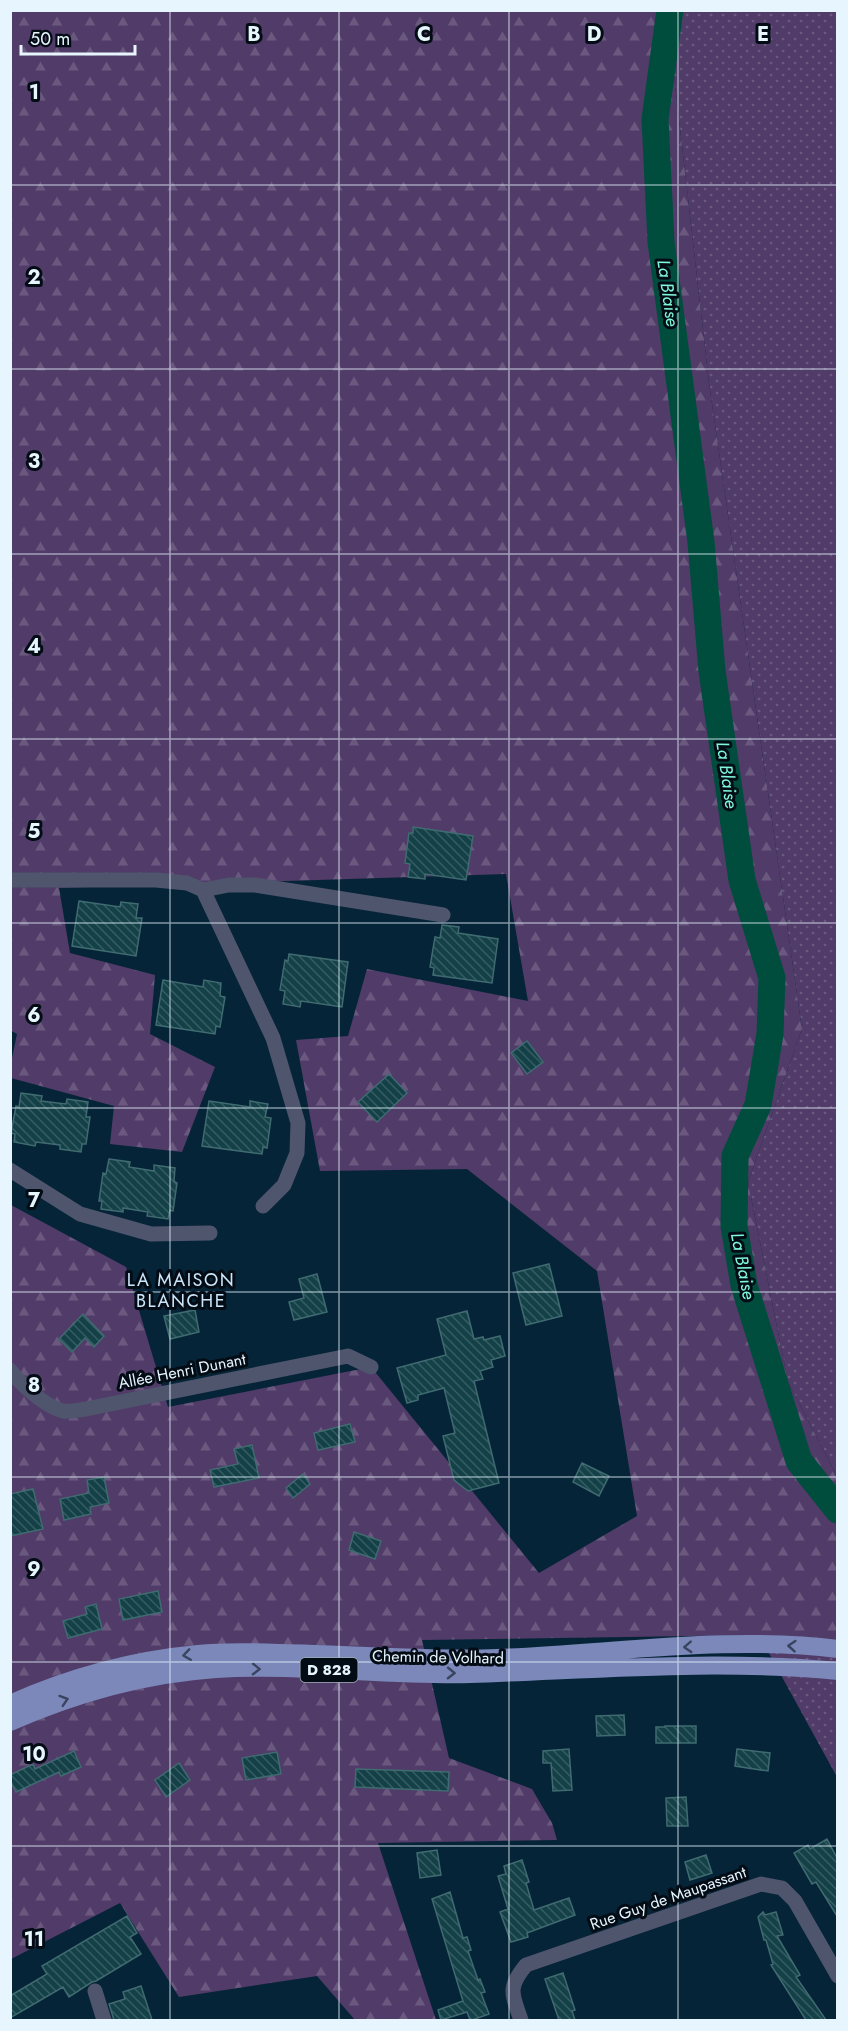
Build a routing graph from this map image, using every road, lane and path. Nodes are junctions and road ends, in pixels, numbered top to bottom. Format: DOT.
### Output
graph roads {
  1 [pos="10,880"];
  2 [pos="203,890"];
  3 [pos="443,915"];
  4 [pos="10,1170"];
  5 [pos="263,1206"];
  6 [pos="210,1233"];
  7 [pos="371,1367"];
  8 [pos="10,1370"];
  9 [pos="837,1649"];
  10 [pos="837,1671"];
  11 [pos="10,1704"];
  12 [pos="10,1722"];
  13 [pos="837,1976"];
  14 [pos="95,1991"];
  15 [pos="104,2020"];
  16 [pos="521,2020"];
  1 -- 2 [label="street"];
  2 -- 3 [label="street"];
  2 -- 5 [label="street"];
  4 -- 6 [label="street"];
  7 -- 8 [label="street, Allée Henri Dunant"];
  9 -- 11 [label="main road, Chemin de Volhard / D 828, one-way"];
  12 -- 10 [label="main road, Chemin de Volhard / D 828, one-way"];
  13 -- 16 [label="street, Rue Guy de Maupassant"];
  14 -- 15 [label="street"];
}
